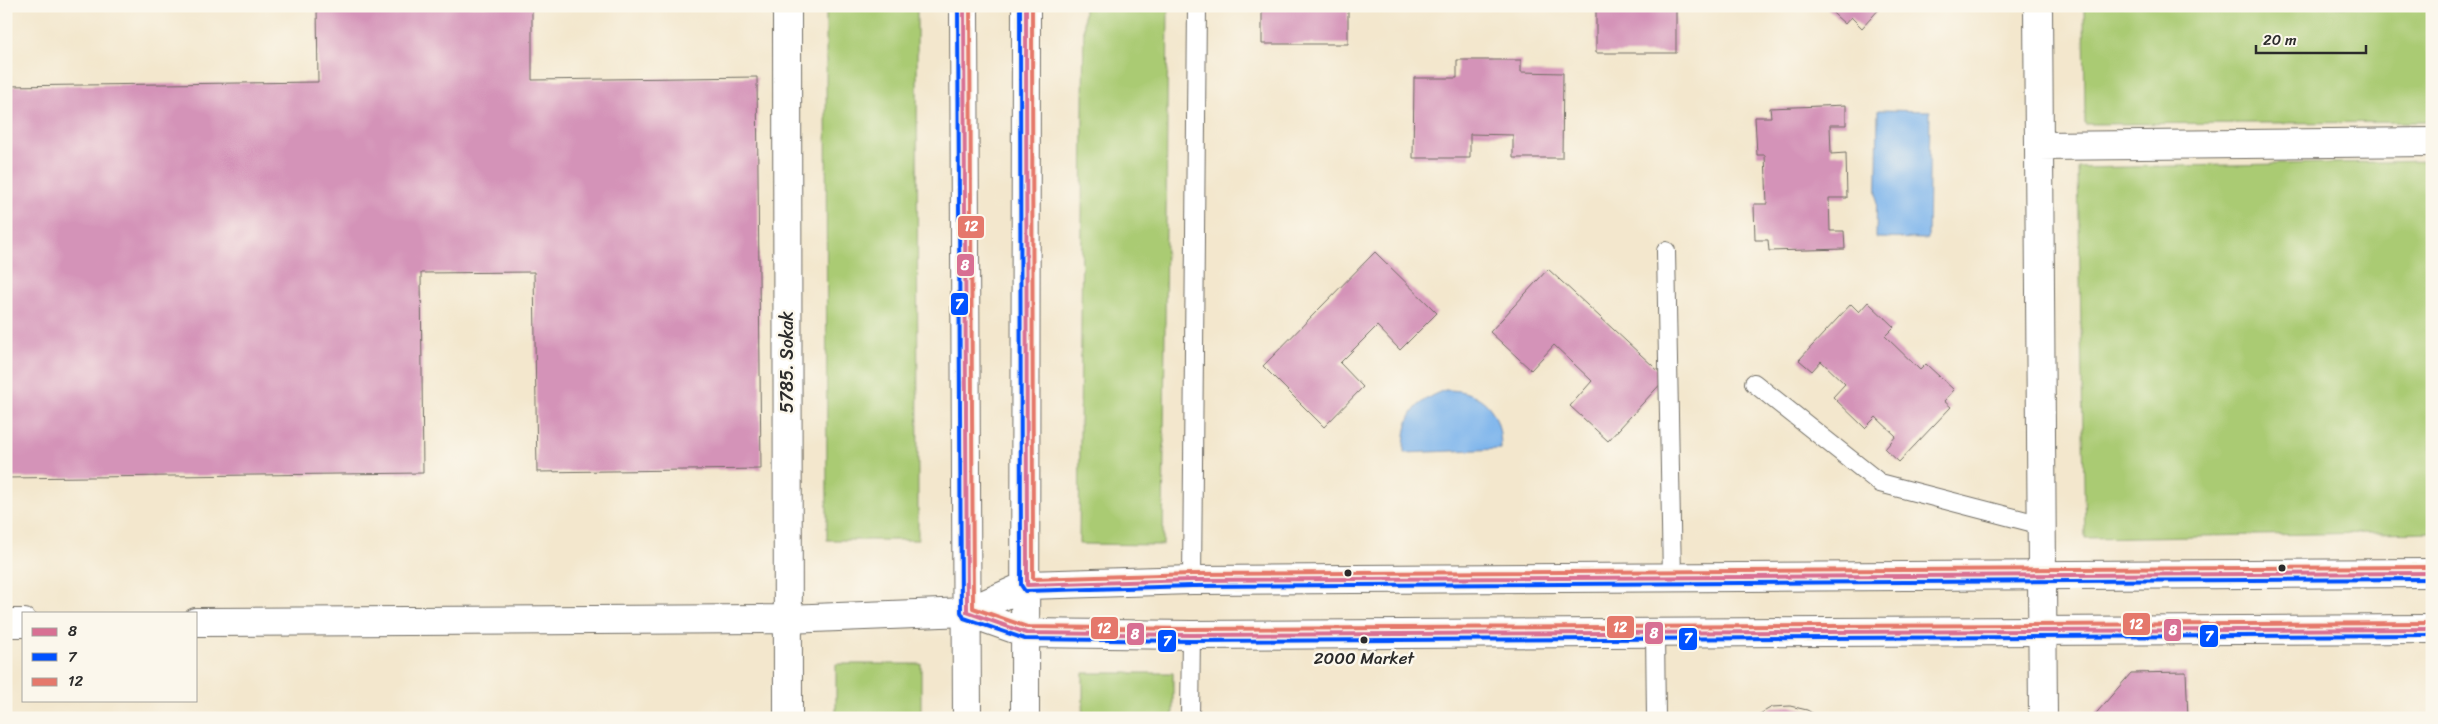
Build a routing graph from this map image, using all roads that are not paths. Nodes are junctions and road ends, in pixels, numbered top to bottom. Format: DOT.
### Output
graph roads {
  1 [pos="787,6"];
  2 [pos="964,6"];
  3 [pos="1026,6"];
  4 [pos="1197,6"];
  5 [pos="2038,6"];
  6 [pos="2432,142"];
  7 [pos="2039,146"];
  8 [pos="1666,251"];
  9 [pos="1754,383"];
  10 [pos="2042,525"];
  11 [pos="2432,573"];
  12 [pos="2043,576"];
  13 [pos="1672,579"];
  14 [pos="1192,580"];
  15 [pos="1027,585"];
  16 [pos="966,612"];
  17 [pos="787,619"];
  18 [pos="22,622"];
  19 [pos="198,622"];
  20 [pos="6,623"];
  21 [pos="2432,628"];
  22 [pos="2043,631"];
  23 [pos="1026,633"];
  24 [pos="1655,633"];
  25 [pos="1191,635"];
  26 [pos="788,718"];
  27 [pos="967,718"];
  28 [pos="1026,718"];
  29 [pos="1190,718"];
  30 [pos="1656,718"];
  31 [pos="2043,718"];
  1 -- 17 [label="street, 5785. Sokak"];
  2 -- 16 [label="street"];
  3 -- 15 [label="street"];
  4 -- 14 [label="lane"];
  5 -- 7 [label="street"];
  6 -- 7 [label="street"];
  7 -- 10 [label="street"];
  8 -- 13 [label="lane"];
  9 -- 10 [label="lane"];
  10 -- 12 [label="street"];
  11 -- 12 [label="street"];
  12 -- 13 [label="street"];
  12 -- 22 [label="street"];
  13 -- 14 [label="street"];
  14 -- 15 [label="street"];
  15 -- 16 [label="street"];
  15 -- 23 [label="street"];
  16 -- 17 [label="street"];
  16 -- 23 [label="street"];
  16 -- 27 [label="street"];
  17 -- 19 [label="street"];
  17 -- 26 [label="street, 5785. Sokak"];
  18 -- 20 [label="street"];
  21 -- 22 [label="street"];
  22 -- 24 [label="street"];
  22 -- 31 [label="street"];
  23 -- 25 [label="street"];
  23 -- 28 [label="street"];
  24 -- 25 [label="street"];
  24 -- 30 [label="lane"];
  25 -- 29 [label="lane"];
}
